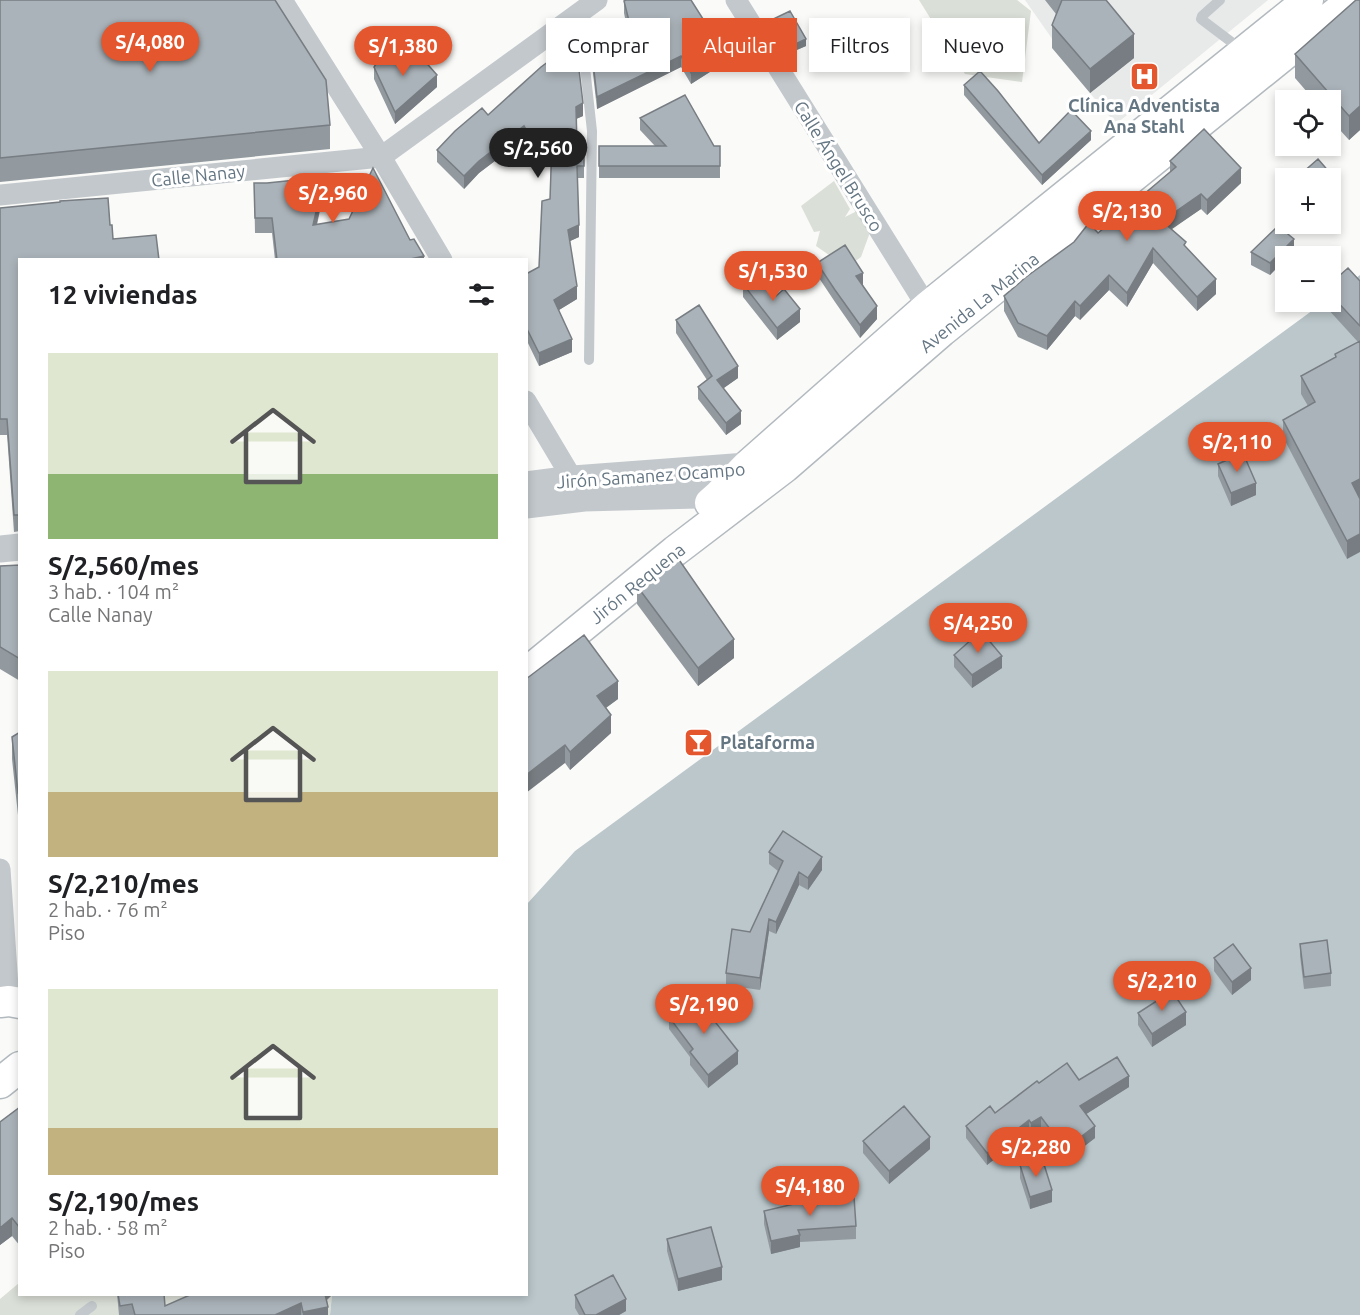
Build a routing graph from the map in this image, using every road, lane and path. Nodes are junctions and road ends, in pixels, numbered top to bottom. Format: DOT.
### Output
graph roads {
  1 [pos="282,0"];
  2 [pos="597,0"];
  3 [pos="736,0"];
  4 [pos="1220,0"];
  5 [pos="1308,0"];
  6 [pos="1352,0"];
  7 [pos="579,13"];
  8 [pos="1244,52"];
  9 [pos="381,157"];
  10 [pos="0,195"];
  11 [pos="441,258"];
  12 [pos="934,319"];
  13 [pos="589,360"];
  14 [pos="528,404"];
  15 [pos="757,478"];
  16 [pos="528,485"];
  17 [pos="578,488"];
  18 [pos="719,495"];
  19 [pos="528,504"];
  20 [pos="18,547"];
  21 [pos="0,549"];
  22 [pos="18,571"];
  23 [pos="0,573"];
  24 [pos="528,646"];
  25 [pos="528,671"];
  26 [pos="0,869"];
  27 [pos="10,1002"];
  28 [pos="18,1069"];
  29 [pos="0,1083"];
  30 [pos="93,1306"];
  31 [pos="81,1315"];
  1 -- 9 [label="street"];
  2 -- 7 [label="street"];
  3 -- 12 [label="street, Calle Ángel Brusco"];
  4 -- 8 [label="lane"];
  5 -- 8 [label="main road, Avenida La Marina"];
  6 -- 12 [label="main road, Avenida La Marina"];
  7 -- 9 [label="street"];
  7 -- 13 [label="lane"];
  8 -- 12 [label="main road, Avenida La Marina"];
  9 -- 10 [label="street, Calle Nanay"];
  9 -- 11 [label="street"];
  12 -- 15 [label="main road, Avenida La Marina"];
  14 -- 17 [label="street"];
  15 -- 17 [label="street, Jirón Samanez Ocampo"];
  15 -- 18 [label="main road, Avenida La Marina"];
  15 -- 25 [label="main road, Jirón Requena"];
  16 -- 17 [label="street, Jirón Samanez Ocampo"];
  17 -- 18 [label="street, Jirón Samanez Ocampo"];
  17 -- 19 [label="street, Jirón Samanez Ocampo"];
  18 -- 24 [label="main road, Jirón Requena"];
  20 -- 21 [label="street"];
  22 -- 23 [label="street"];
  26 -- 27 [label="street"];
  28 -- 29 [label="main road"];
  30 -- 31 [label="lane"];
}
